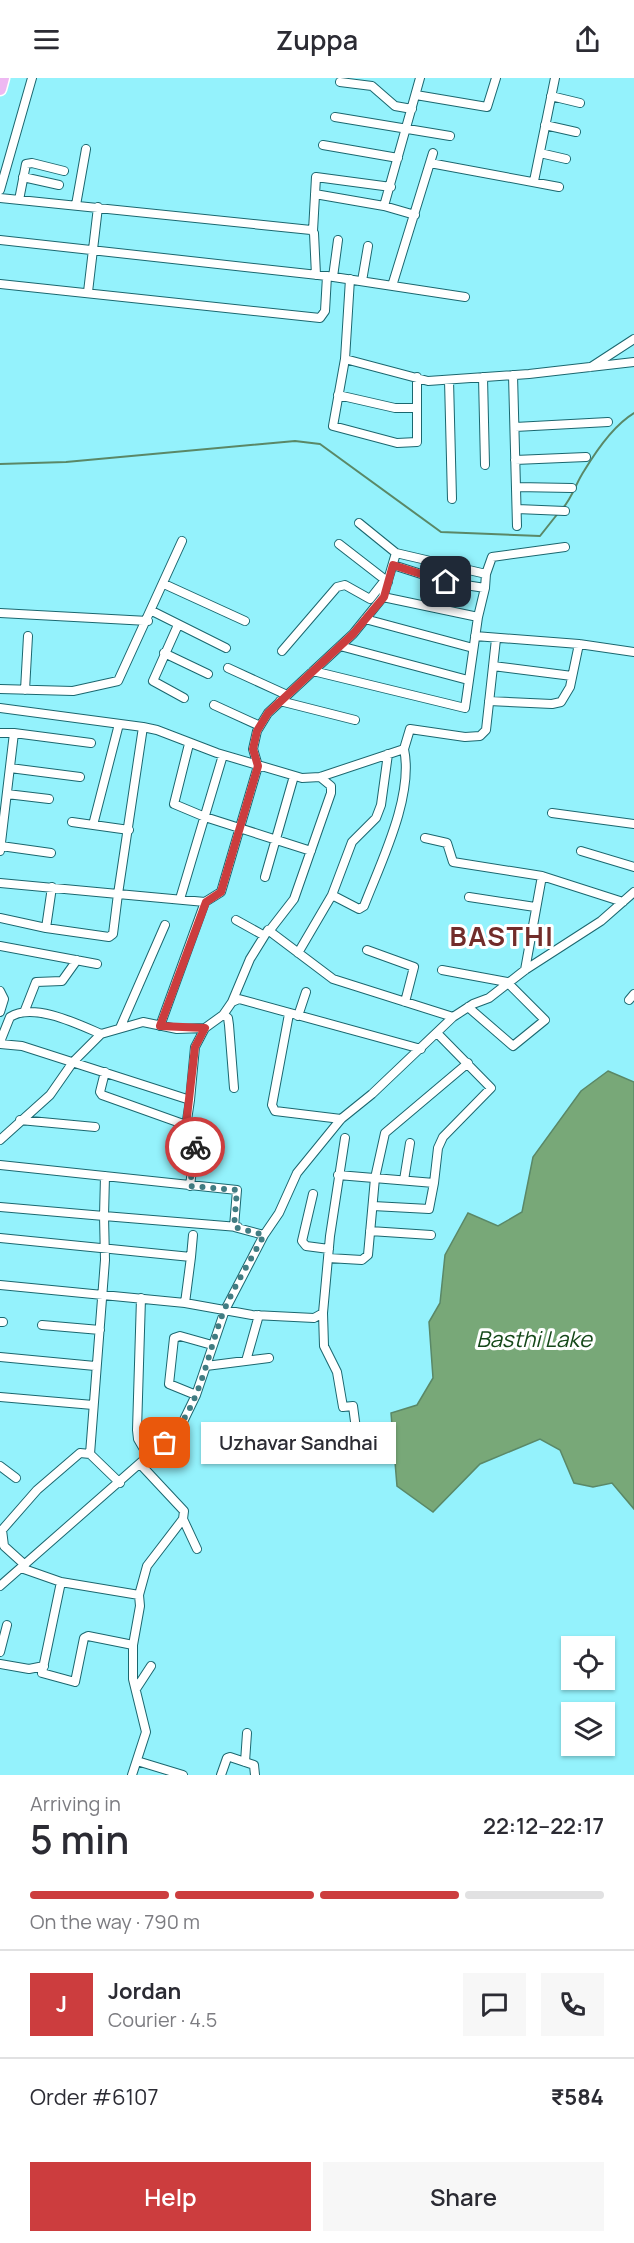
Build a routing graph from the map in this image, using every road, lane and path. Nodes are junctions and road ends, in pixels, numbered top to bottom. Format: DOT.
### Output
graph roads {
  1 [pos="3,78"];
  2 [pos="32,78"];
  3 [pos="420,78"];
  4 [pos="496,78"];
  5 [pos="555,78"];
  6 [pos="340,82"];
  7 [pos="0,89"];
  8 [pos="416,95"];
  9 [pos="551,96"];
  10 [pos="580,104"];
  11 [pos="412,110"];
  12 [pos="335,117"];
  13 [pos="545,125"];
  14 [pos="407,128"];
  15 [pos="576,132"];
  16 [pos="450,136"];
  17 [pos="323,144"];
  18 [pos="86,149"];
  19 [pos="433,153"];
  20 [pos="540,153"];
  21 [pos="398,158"];
  22 [pos="566,159"];
  23 [pos="430,163"];
  24 [pos="64,171"];
  25 [pos="23,177"];
  26 [pos="534,181"];
  27 [pos="59,185"];
  28 [pos="391,187"];
  29 [pos="559,187"];
  30 [pos="0,190"];
  31 [pos="315,194"];
  32 [pos="0,198"];
  33 [pos="19,200"];
  34 [pos="76,205"];
  35 [pos="384,206"];
  36 [pos="98,207"];
  37 [pos="415,215"];
  38 [pos="313,231"];
  39 [pos="0,240"];
  40 [pos="338,240"];
  41 [pos="368,246"];
  42 [pos="94,250"];
  43 [pos="316,274"];
  44 [pos="330,276"];
  45 [pos="350,279"];
  46 [pos="362,281"];
  47 [pos="0,284"];
  48 [pos="392,286"];
  49 [pos="88,292"];
  50 [pos="465,297"];
  51 [pos="634,339"];
  52 [pos="345,359"];
  53 [pos="634,362"];
  54 [pos="590,368"];
  55 [pos="513,375"];
  56 [pos="417,377"];
  57 [pos="483,377"];
  58 [pos="449,380"];
  59 [pos="338,395"];
  60 [pos="417,408"];
  61 [pos="608,422"];
  62 [pos="515,427"];
  63 [pos="586,457"];
  64 [pos="515,460"];
  65 [pos="485,465"];
  66 [pos="516,487"];
  67 [pos="572,488"];
  68 [pos="452,499"];
  69 [pos="517,509"];
  70 [pos="565,511"];
  71 [pos="359,523"];
  72 [pos="517,526"];
  73 [pos="182,541"];
  74 [pos="339,544"];
  75 [pos="565,547"];
  76 [pos="396,553"];
  77 [pos="393,565"];
  78 [pos="486,574"];
  79 [pos="387,581"];
  80 [pos="164,584"];
  81 [pos="485,588"];
  82 [pos="384,597"];
  83 [pos="152,611"];
  84 [pos="0,613"];
  85 [pos="478,617"];
  86 [pos="365,619"];
  87 [pos="148,621"];
  88 [pos="245,621"];
  89 [pos="178,626"];
  90 [pos="28,636"];
  91 [pos="475,636"];
  92 [pos="496,639"];
  93 [pos="579,644"];
  94 [pos="340,646"];
  95 [pos="226,648"];
  96 [pos="473,648"];
  97 [pos="282,651"];
  98 [pos="164,652"];
  99 [pos="634,652"];
  100 [pos="493,666"];
  101 [pos="228,668"];
  102 [pos="313,671"];
  103 [pos="208,674"];
  104 [pos="572,676"];
  105 [pos="468,680"];
  106 [pos="0,689"];
  107 [pos="25,690"];
  108 [pos="287,695"];
  109 [pos="184,698"];
  110 [pos="280,701"];
  111 [pos="489,701"];
  112 [pos="214,705"];
  113 [pos="0,708"];
  114 [pos="356,720"];
  115 [pos="119,724"];
  116 [pos="260,726"];
  117 [pos="143,727"];
  118 [pos="0,733"];
  119 [pos="14,733"];
  120 [pos="91,743"];
  121 [pos="189,744"];
  122 [pos="404,749"];
  123 [pos="388,754"];
  124 [pos="223,755"];
  125 [pos="258,766"];
  126 [pos="10,768"];
  127 [pos="294,776"];
  128 [pos="80,777"];
  129 [pos="320,777"];
  130 [pos="7,794"];
  131 [pos="49,799"];
  132 [pos="552,813"];
  133 [pos="205,817"];
  134 [pos="72,822"];
  135 [pos="634,824"];
  136 [pos="93,825"];
  137 [pos="241,829"];
  138 [pos="129,830"];
  139 [pos="425,838"];
  140 [pos="277,839"];
  141 [pos="1,846"];
  142 [pos="0,851"];
  143 [pos="311,851"];
  144 [pos="581,851"];
  145 [pos="51,853"];
  146 [pos="634,867"];
  147 [pos="542,876"];
  148 [pos="265,877"];
  149 [pos="0,883"];
  150 [pos="52,887"];
  151 [pos="634,892"];
  152 [pos="118,894"];
  153 [pos="332,895"];
  154 [pos="469,897"];
  155 [pos="180,899"];
  156 [pos="206,902"];
  157 [pos="623,902"];
  158 [pos="535,907"];
  159 [pos="0,918"];
  160 [pos="236,920"];
  161 [pos="165,925"];
  162 [pos="46,928"];
  163 [pos="270,930"];
  164 [pos="263,935"];
  165 [pos="0,946"];
  166 [pos="367,950"];
  167 [pos="298,953"];
  168 [pos="77,960"];
  169 [pos="97,964"];
  170 [pos="442,969"];
  171 [pos="525,970"];
  172 [pos="507,982"];
  173 [pos="0,991"];
  174 [pos="306,993"];
  175 [pos="232,1002"];
  176 [pos="405,1002"];
  177 [pos="468,1007"];
  178 [pos="24,1010"];
  179 [pos="0,1012"];
  180 [pos="223,1015"];
  181 [pos="294,1015"];
  182 [pos="453,1017"];
  183 [pos="160,1026"];
  184 [pos="120,1028"];
  185 [pos="205,1028"];
  186 [pos="101,1034"];
  187 [pos="438,1034"];
  188 [pos="0,1043"];
  189 [pos="421,1049"];
  190 [pos="73,1062"];
  191 [pos="468,1063"];
  192 [pos="105,1072"];
  193 [pos="234,1088"];
  194 [pos="190,1100"];
  195 [pos="341,1119"];
  196 [pos="20,1120"];
  197 [pos="186,1125"];
  198 [pos="95,1127"];
  199 [pos="345,1138"];
  200 [pos="0,1140"];
  201 [pos="410,1143"];
  202 [pos="0,1165"];
  203 [pos="338,1175"];
  204 [pos="105,1176"];
  205 [pos="375,1178"];
  206 [pos="404,1180"];
  207 [pos="434,1183"];
  208 [pos="190,1186"];
  209 [pos="313,1194"];
  210 [pos="373,1206"];
  211 [pos="0,1208"];
  212 [pos="104,1216"];
  213 [pos="238,1227"];
  214 [pos="370,1231"];
  215 [pos="193,1235"];
  216 [pos="264,1235"];
  217 [pos="431,1235"];
  218 [pos="0,1238"];
  219 [pos="329,1249"];
  220 [pos="104,1250"];
  221 [pos="191,1257"];
  222 [pos="328,1258"];
  223 [pos="0,1285"];
  224 [pos="102,1294"];
  225 [pos="141,1298"];
  226 [pos="186,1303"];
  227 [pos="225,1310"];
  228 [pos="323,1313"];
  229 [pos="259,1316"];
  230 [pos="42,1325"];
  231 [pos="100,1330"];
  232 [pos="212,1345"];
  233 [pos="0,1357"];
  234 [pos="269,1358"];
  235 [pos="246,1361"];
  236 [pos="95,1366"];
  237 [pos="206,1366"];
  238 [pos="196,1395"];
  239 [pos="0,1397"];
  240 [pos="93,1405"];
  241 [pos="324,1450"];
  242 [pos="90,1454"];
  243 [pos="149,1458"];
  244 [pos="141,1464"];
  245 [pos="0,1466"];
  246 [pos="16,1478"];
  247 [pos="120,1482"];
  248 [pos="183,1519"];
  249 [pos="197,1548"];
  250 [pos="23,1566"];
  251 [pos="61,1582"];
  252 [pos="1,1583"];
  253 [pos="139,1595"];
  254 [pos="7,1625"];
  255 [pos="133,1645"];
  256 [pos="0,1654"];
  257 [pos="0,1663"];
  258 [pos="44,1666"];
  259 [pos="151,1666"];
  260 [pos="136,1689"];
  261 [pos="247,1733"];
  262 [pos="137,1761"];
  263 [pos="245,1762"];
  264 [pos="132,1775"];
  265 [pos="183,1775"];
  266 [pos="221,1775"];
  267 [pos="255,1775"];
  1 -- 7 [label="highway"];
  2 -- 30 [label="street"];
  3 -- 8 [label="street"];
  4 -- 8 [label="street"];
  5 -- 9 [label="street"];
  6 -- 11 [label="street"];
  8 -- 11 [label="street"];
  9 -- 10 [label="street"];
  9 -- 13 [label="street"];
  11 -- 14 [label="street"];
  12 -- 14 [label="street"];
  13 -- 15 [label="street"];
  13 -- 20 [label="street"];
  14 -- 16 [label="street"];
  14 -- 21 [label="street"];
  17 -- 21 [label="street"];
  18 -- 34 [label="street"];
  19 -- 23 [label="street"];
  20 -- 22 [label="street"];
  20 -- 26 [label="street"];
  21 -- 28 [label="street"];
  23 -- 26 [label="street"];
  23 -- 37 [label="street"];
  24 -- 25 [label="street"];
  25 -- 27 [label="street"];
  25 -- 33 [label="street"];
  26 -- 29 [label="street"];
  28 -- 31 [label="street"];
  28 -- 35 [label="street"];
  31 -- 35 [label="street"];
  31 -- 38 [label="street"];
  32 -- 33 [label="street"];
  33 -- 34 [label="street"];
  34 -- 36 [label="street"];
  35 -- 37 [label="street"];
  36 -- 38 [label="street"];
  36 -- 42 [label="street"];
  37 -- 48 [label="street"];
  38 -- 43 [label="street"];
  39 -- 42 [label="street"];
  40 -- 44 [label="street"];
  41 -- 46 [label="street"];
  42 -- 43 [label="street"];
  42 -- 49 [label="street"];
  43 -- 44 [label="street"];
  44 -- 45 [label="street"];
  44 -- 49 [label="street"];
  45 -- 46 [label="street"];
  45 -- 52 [label="street"];
  46 -- 48 [label="street"];
  47 -- 49 [label="street"];
  48 -- 50 [label="street"];
  51 -- 54 [label="street"];
  52 -- 56 [label="street"];
  52 -- 59 [label="street"];
  53 -- 54 [label="street"];
  54 -- 55 [label="street"];
  55 -- 57 [label="street"];
  55 -- 62 [label="street"];
  56 -- 58 [label="street"];
  56 -- 60 [label="street"];
  57 -- 58 [label="street"];
  57 -- 65 [label="street"];
  58 -- 68 [label="street"];
  59 -- 60 [label="street"];
  59 -- 60 [label="street"];
  61 -- 62 [label="street"];
  62 -- 64 [label="street"];
  63 -- 64 [label="street"];
  64 -- 66 [label="street"];
  66 -- 67 [label="street"];
  66 -- 69 [label="street"];
  69 -- 70 [label="street"];
  69 -- 72 [label="street"];
  71 -- 76 [label="street"];
  73 -- 80 [label="street"];
  74 -- 79 [label="street"];
  75 -- 78 [label="street"];
  76 -- 77 [label="street"];
  76 -- 78 [label="street"];
  77 -- 79 [label="street"];
  77 -- 81 [label="street"];
  78 -- 81 [label="street"];
  79 -- 82 [label="street"];
  79 -- 97 [label="street"];
  80 -- 83 [label="street"];
  80 -- 88 [label="street"];
  81 -- 85 [label="street"];
  82 -- 85 [label="street"];
  82 -- 86 [label="street"];
  83 -- 87 [label="street"];
  83 -- 89 [label="street"];
  84 -- 87 [label="street"];
  85 -- 91 [label="street"];
  86 -- 94 [label="street"];
  86 -- 96 [label="street"];
  87 -- 107 [label="street"];
  89 -- 95 [label="street"];
  89 -- 98 [label="street"];
  90 -- 107 [label="street"];
  91 -- 92 [label="street"];
  91 -- 96 [label="street"];
  92 -- 93 [label="street"];
  92 -- 100 [label="street"];
  93 -- 99 [label="street"];
  93 -- 104 [label="street"];
  94 -- 102 [label="street"];
  94 -- 105 [label="street"];
  96 -- 105 [label="street"];
  98 -- 103 [label="street"];
  98 -- 109 [label="street"];
  100 -- 104 [label="street"];
  100 -- 111 [label="street"];
  101 -- 108 [label="street"];
  102 -- 105 [label="street"];
  102 -- 108 [label="street"];
  104 -- 111 [label="street"];
  106 -- 107 [label="street"];
  108 -- 110 [label="street"];
  110 -- 114 [label="street"];
  110 -- 116 [label="street"];
  111 -- 122 [label="street"];
  112 -- 116 [label="street"];
  113 -- 115 [label="street"];
  115 -- 117 [label="street"];
  115 -- 136 [label="street"];
  116 -- 125 [label="street"];
  117 -- 121 [label="street"];
  117 -- 138 [label="street"];
  118 -- 119 [label="street"];
  119 -- 120 [label="street"];
  119 -- 126 [label="street"];
  121 -- 124 [label="street"];
  121 -- 133 [label="street"];
  122 -- 123 [label="street"];
  122 -- 153 [label="street"];
  123 -- 129 [label="street"];
  123 -- 153 [label="street"];
  124 -- 125 [label="street"];
  124 -- 133 [label="street"];
  125 -- 127 [label="street"];
  125 -- 137 [label="street"];
  126 -- 128 [label="street"];
  126 -- 130 [label="street"];
  127 -- 129 [label="street"];
  127 -- 140 [label="street"];
  129 -- 143 [label="street"];
  130 -- 131 [label="street"];
  130 -- 141 [label="street"];
  132 -- 135 [label="street"];
  133 -- 137 [label="street"];
  133 -- 155 [label="street"];
  134 -- 136 [label="street"];
  136 -- 138 [label="street"];
  137 -- 140 [label="street"];
  137 -- 156 [label="street"];
  138 -- 152 [label="street"];
  139 -- 147 [label="street"];
  140 -- 143 [label="street"];
  140 -- 148 [label="street"];
  141 -- 142 [label="street"];
  141 -- 145 [label="street"];
  143 -- 163 [label="street"];
  144 -- 146 [label="street"];
  147 -- 157 [label="street"];
  147 -- 158 [label="street"];
  149 -- 150 [label="street"];
  150 -- 152 [label="street"];
  150 -- 162 [label="street"];
  151 -- 157 [label="street"];
  152 -- 155 [label="street"];
  152 -- 162 [label="street"];
  153 -- 167 [label="street"];
  154 -- 158 [label="street"];
  155 -- 156 [label="street"];
  156 -- 183 [label="street"];
  157 -- 171 [label="street"];
  158 -- 171 [label="street"];
  159 -- 162 [label="street"];
  160 -- 164 [label="street"];
  161 -- 184 [label="street"];
  163 -- 164 [label="street"];
  163 -- 167 [label="street"];
  164 -- 175 [label="street"];
  165 -- 168 [label="street"];
  166 -- 176 [label="street"];
  167 -- 176 [label="street"];
  168 -- 169 [label="street"];
  168 -- 178 [label="street"];
  170 -- 172 [label="street"];
  171 -- 172 [label="street"];
  172 -- 177 [label="street"];
  172 -- 177 [label="street"];
  173 -- 179 [label="street"];
  174 -- 181 [label="street"];
  175 -- 180 [label="street"];
  175 -- 181 [label="street"];
  176 -- 182 [label="street"];
  177 -- 182 [label="street"];
  178 -- 186 [label="street"];
  178 -- 188 [label="street"];
  180 -- 185 [label="street"];
  180 -- 193 [label="street"];
  181 -- 189 [label="street"];
  181 -- 195 [label="street"];
  182 -- 187 [label="street"];
  183 -- 184 [label="street"];
  183 -- 185 [label="street"];
  184 -- 186 [label="street"];
  185 -- 194 [label="street"];
  186 -- 190 [label="street"];
  187 -- 189 [label="street"];
  187 -- 191 [label="street"];
  188 -- 190 [label="street"];
  189 -- 195 [label="street"];
  190 -- 192 [label="street"];
  190 -- 196 [label="street"];
  191 -- 205 [label="street"];
  191 -- 207 [label="street"];
  192 -- 194 [label="street"];
  192 -- 197 [label="street"];
  194 -- 197 [label="street"];
  195 -- 216 [label="street"];
  196 -- 198 [label="street"];
  196 -- 200 [label="street"];
  197 -- 208 [label="street"];
  199 -- 203 [label="street"];
  201 -- 206 [label="street"];
  202 -- 204 [label="street"];
  203 -- 205 [label="street"];
  203 -- 219 [label="street"];
  204 -- 208 [label="street"];
  204 -- 212 [label="street"];
  205 -- 206 [label="street"];
  205 -- 210 [label="street"];
  206 -- 207 [label="street"];
  207 -- 210 [label="street"];
  208 -- 213 [label="street"];
  209 -- 219 [label="street"];
  210 -- 214 [label="street"];
  211 -- 212 [label="street"];
  212 -- 213 [label="street"];
  212 -- 220 [label="street"];
  213 -- 216 [label="street"];
  214 -- 217 [label="street"];
  214 -- 222 [label="street"];
  215 -- 221 [label="street"];
  216 -- 227 [label="street"];
  218 -- 220 [label="street"];
  219 -- 222 [label="street"];
  220 -- 221 [label="street"];
  220 -- 224 [label="street"];
  221 -- 226 [label="street"];
  222 -- 228 [label="street"];
  223 -- 224 [label="street"];
  224 -- 225 [label="street"];
  224 -- 231 [label="street"];
  225 -- 226 [label="street"];
  225 -- 243 [label="street"];
  226 -- 227 [label="street"];
  227 -- 229 [label="street"];
  227 -- 232 [label="street"];
  228 -- 229 [label="street"];
  228 -- 241 [label="street"];
  229 -- 235 [label="street"];
  230 -- 231 [label="street"];
  231 -- 236 [label="street"];
  232 -- 237 [label="street"];
  232 -- 238 [label="street"];
  233 -- 236 [label="street"];
  234 -- 235 [label="street"];
  235 -- 237 [label="street"];
  236 -- 240 [label="street"];
  237 -- 238 [label="street"];
  238 -- 243 [label="street"];
  239 -- 240 [label="street"];
  240 -- 242 [label="street"];
  242 -- 247 [label="street"];
  242 -- 250 [label="street"];
  243 -- 244 [label="street"];
  244 -- 247 [label="street"];
  244 -- 248 [label="street"];
  245 -- 246 [label="street"];
  247 -- 250 [label="street"];
  248 -- 249 [label="street"];
  248 -- 253 [label="street"];
  250 -- 251 [label="street"];
  250 -- 252 [label="street"];
  251 -- 253 [label="street"];
  251 -- 258 [label="street"];
  253 -- 255 [label="street"];
  254 -- 256 [label="street"];
  255 -- 258 [label="street"];
  255 -- 260 [label="street"];
  256 -- 257 [label="street"];
  257 -- 258 [label="street"];
  259 -- 260 [label="street"];
  260 -- 262 [label="street"];
  261 -- 263 [label="street"];
  262 -- 264 [label="street"];
  262 -- 265 [label="street"];
  263 -- 266 [label="street"];
  263 -- 267 [label="street"];
}
